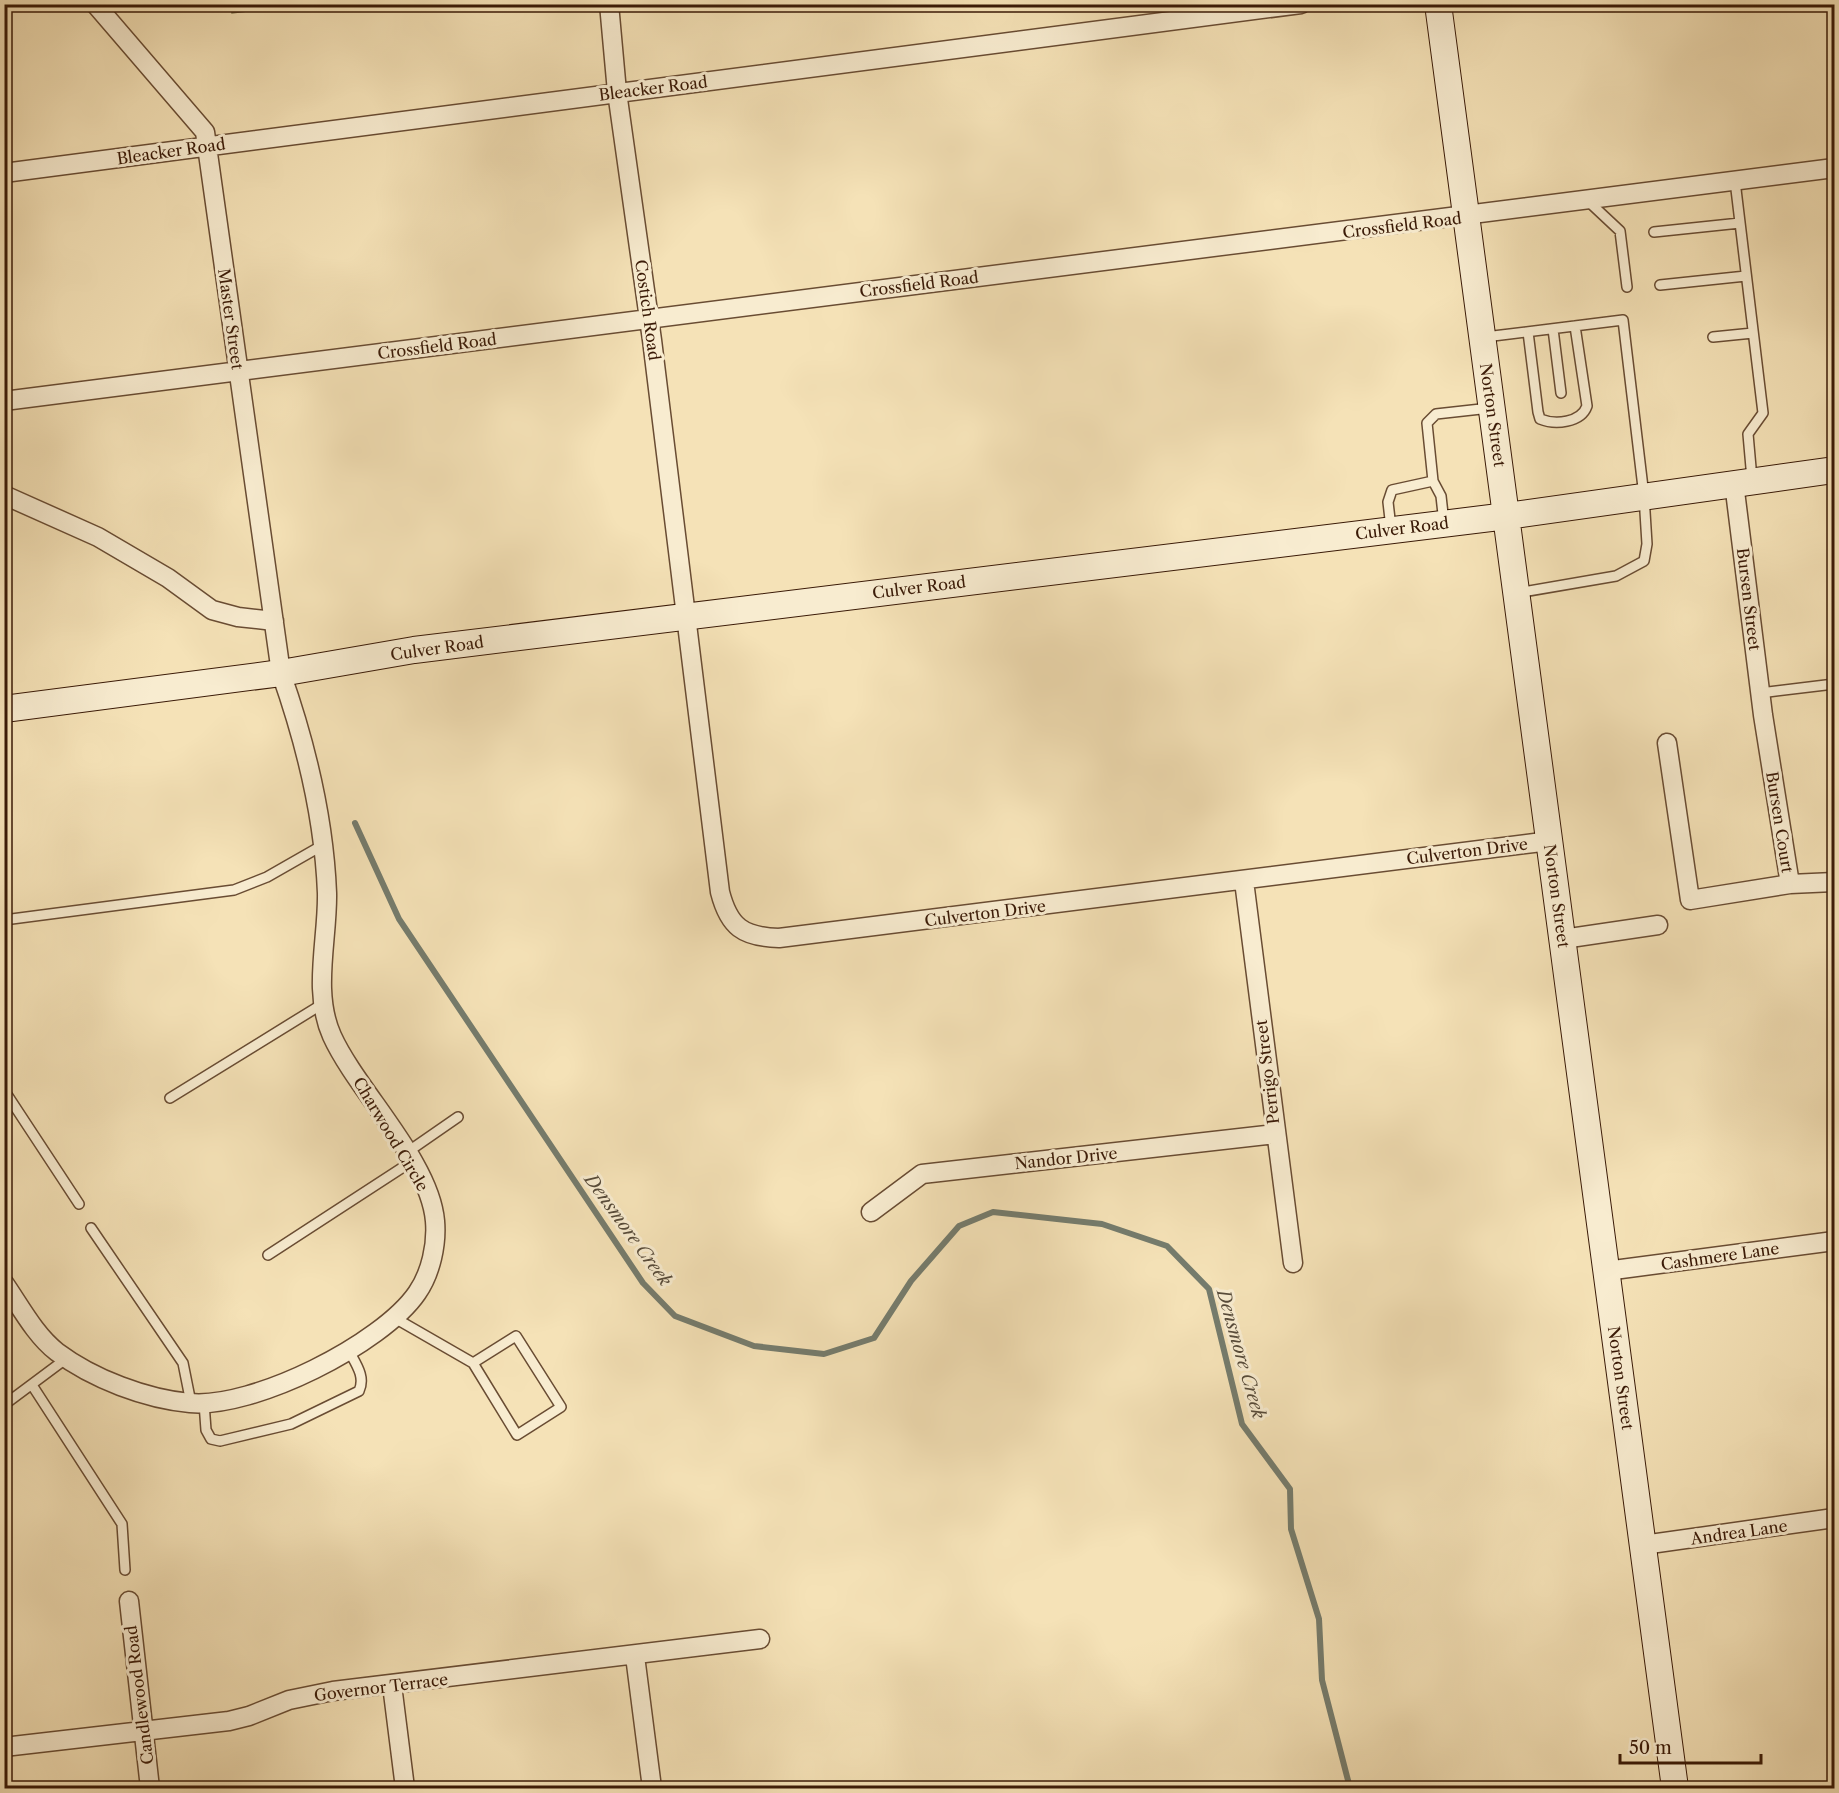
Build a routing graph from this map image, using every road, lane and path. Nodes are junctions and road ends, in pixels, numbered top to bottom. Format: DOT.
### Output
graph roads {
  1 [pos="609,4"];
  2 [pos="1301,4"];
  3 [pos="1438,4"];
  4 [pos="104,8"];
  5 [pos="1212,10"];
  6 [pos="617,92"];
  7 [pos="207,146"];
  8 [pos="1834,168"];
  9 [pos="4,173"];
  10 [pos="1735,181"];
  11 [pos="1588,201"];
  12 [pos="1466,217"];
  13 [pos="1740,223"];
  14 [pos="1654,232"];
  15 [pos="1746,276"];
  16 [pos="1660,285"];
  17 [pos="1627,287"];
  18 [pos="650,318"];
  19 [pos="1575,326"];
  20 [pos="1553,328"];
  21 [pos="1528,332"];
  22 [pos="1753,333"];
  23 [pos="1713,337"];
  24 [pos="1483,338"];
  25 [pos="239,372"];
  26 [pos="1562,393"];
  27 [pos="4,400"];
  28 [pos="1492,408"];
  29 [pos="1834,470"];
  30 [pos="1433,481"];
  31 [pos="1743,482"];
  32 [pos="4,495"];
  33 [pos="1644,496"];
  34 [pos="1507,516"];
  35 [pos="1444,523"];
  36 [pos="1391,530"];
  37 [pos="1517,593"];
  38 [pos="686,616"];
  39 [pos="274,621"];
  40 [pos="281,673"];
  41 [pos="1834,684"];
  42 [pos="1760,693"];
  43 [pos="4,709"];
  44 [pos="1763,715"];
  45 [pos="1667,743"];
  46 [pos="1550,841"];
  47 [pos="323,845"];
  48 [pos="1244,880"];
  49 [pos="1834,882"];
  50 [pos="1790,884"];
  51 [pos="4,920"];
  52 [pos="1659,926"];
  53 [pos="1563,939"];
  54 [pos="324,1003"];
  55 [pos="4,1090"];
  56 [pos="170,1098"];
  57 [pos="458,1117"];
  58 [pos="1275,1134"];
  59 [pos="409,1158"];
  60 [pos="80,1204"];
  61 [pos="871,1212"];
  62 [pos="91,1228"];
  63 [pos="1834,1241"];
  64 [pos="268,1255"];
  65 [pos="1293,1263"];
  66 [pos="1606,1271"];
  67 [pos="4,1283"];
  68 [pos="393,1317"];
  69 [pos="348,1349"];
  70 [pos="67,1358"];
  71 [pos="473,1363"];
  72 [pos="32,1385"];
  73 [pos="197,1403"];
  74 [pos="4,1405"];
  75 [pos="1834,1518"];
  76 [pos="1643,1545"];
  77 [pos="125,1570"];
  78 [pos="129,1601"];
  79 [pos="760,1639"];
  80 [pos="635,1656"];
  81 [pos="392,1685"];
  82 [pos="143,1730"];
  83 [pos="4,1747"];
  84 [pos="150,1788"];
  85 [pos="405,1788"];
  86 [pos="652,1788"];
  87 [pos="1675,1788"];
  1 -- 6 [label="street, Costich Road"];
  2 -- 5 [label="street, Bleacker Road"];
  3 -- 12 [label="main road, Norton Street"];
  4 -- 7 [label="street, Master Street"];
  5 -- 6 [label="street, Bleacker Road"];
  6 -- 7 [label="street, Bleacker Road"];
  6 -- 18 [label="street, Costich Road"];
  7 -- 9 [label="street, Bleacker Road"];
  7 -- 25 [label="street, Master Street"];
  8 -- 10 [label="street, Crossfield Road"];
  10 -- 11 [label="street, Crossfield Road"];
  10 -- 13 [label="lane"];
  11 -- 12 [label="street, Crossfield Road"];
  11 -- 17 [label="lane"];
  12 -- 18 [label="street, Crossfield Road"];
  12 -- 24 [label="main road, Norton Street"];
  13 -- 14 [label="lane"];
  13 -- 15 [label="lane"];
  15 -- 16 [label="lane"];
  15 -- 22 [label="lane"];
  18 -- 25 [label="street, Crossfield Road"];
  18 -- 38 [label="street, Costich Road"];
  19 -- 20 [label="lane"];
  19 -- 21 [label="lane"];
  19 -- 33 [label="lane"];
  20 -- 21 [label="lane"];
  20 -- 26 [label="lane"];
  21 -- 24 [label="lane"];
  22 -- 23 [label="lane"];
  22 -- 31 [label="lane"];
  24 -- 28 [label="main road, Norton Street"];
  25 -- 27 [label="street, Crossfield Road"];
  25 -- 39 [label="street, Master Street"];
  28 -- 30 [label="lane"];
  28 -- 34 [label="main road, Norton Street"];
  29 -- 31 [label="main road, Culver Road"];
  30 -- 35 [label="lane"];
  30 -- 36 [label="lane"];
  31 -- 33 [label="main road, Culver Road"];
  31 -- 42 [label="street, Bursen Street"];
  32 -- 39 [label="street"];
  33 -- 34 [label="main road, Culver Road"];
  33 -- 37 [label="lane"];
  34 -- 35 [label="main road, Culver Road"];
  34 -- 37 [label="main road, Norton Street"];
  35 -- 36 [label="main road, Culver Road"];
  36 -- 38 [label="main road, Culver Road"];
  37 -- 46 [label="main road, Norton Street"];
  38 -- 40 [label="main road, Culver Road"];
  38 -- 48 [label="street, Culverton Drive"];
  39 -- 40 [label="street, Master Street"];
  40 -- 43 [label="main road, Culver Road"];
  40 -- 47 [label="street, Charwood Circle"];
  41 -- 42 [label="lane"];
  42 -- 44 [label="street, Bursen Street"];
  44 -- 50 [label="street, Bursen Court"];
  45 -- 50 [label="street, Bursen Court"];
  46 -- 48 [label="street, Culverton Drive"];
  46 -- 53 [label="main road, Norton Street"];
  47 -- 51 [label="lane"];
  47 -- 54 [label="street, Charwood Circle"];
  48 -- 58 [label="street, Perrigo Street"];
  49 -- 50 [label="street"];
  52 -- 53 [label="street"];
  53 -- 66 [label="main road, Norton Street"];
  54 -- 56 [label="lane"];
  54 -- 59 [label="street, Charwood Circle"];
  55 -- 60 [label="lane"];
  57 -- 59 [label="lane"];
  58 -- 61 [label="street, Nandor Drive"];
  58 -- 65 [label="street, Perrigo Street"];
  59 -- 64 [label="lane"];
  59 -- 68 [label="street, Charwood Circle"];
  62 -- 73 [label="lane"];
  63 -- 66 [label="street, Cashmere Lane"];
  66 -- 76 [label="main road, Norton Street"];
  67 -- 70 [label="street, Charwood Circle"];
  68 -- 69 [label="street, Charwood Circle"];
  68 -- 71 [label="lane"];
  69 -- 73 [label="street, Charwood Circle"];
  69 -- 73 [label="lane"];
  70 -- 72 [label="lane"];
  70 -- 73 [label="street, Charwood Circle"];
  71 -- 71 [label="lane"];
  72 -- 74 [label="lane"];
  72 -- 77 [label="lane"];
  75 -- 76 [label="street, Andrea Lane"];
  76 -- 87 [label="main road, Norton Street"];
  78 -- 82 [label="street, Candlewood Road"];
  79 -- 80 [label="street, Governor Terrace"];
  80 -- 81 [label="street, Governor Terrace"];
  80 -- 86 [label="street"];
  81 -- 82 [label="street, Governor Terrace"];
  81 -- 85 [label="street"];
  82 -- 83 [label="street, Governor Terrace"];
  82 -- 84 [label="street, Candlewood Road"];
}
